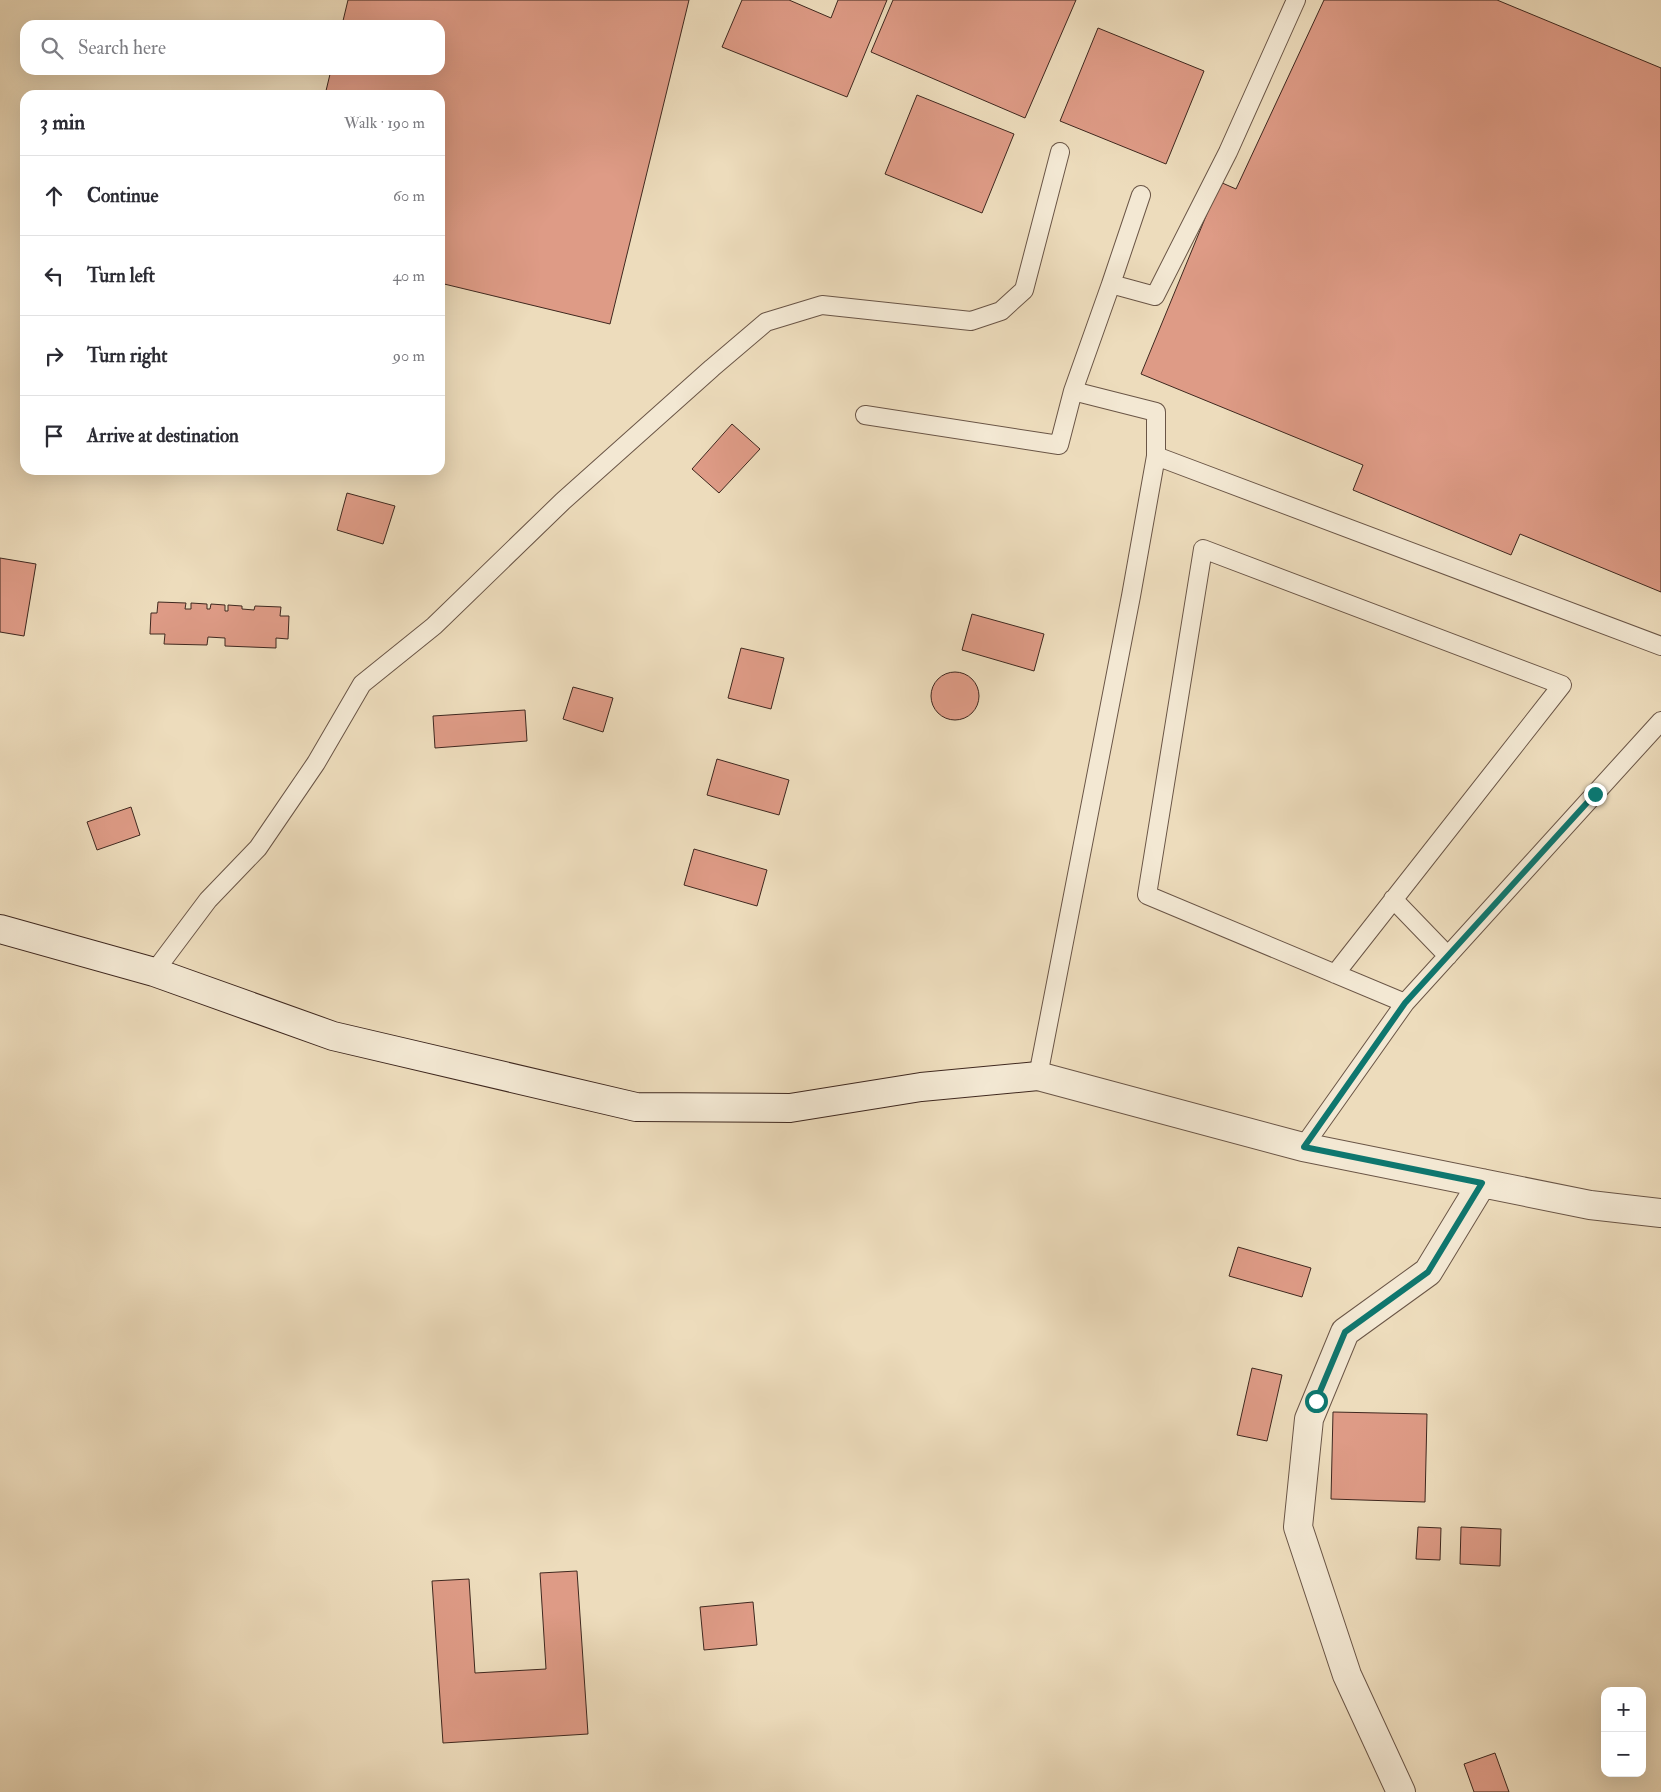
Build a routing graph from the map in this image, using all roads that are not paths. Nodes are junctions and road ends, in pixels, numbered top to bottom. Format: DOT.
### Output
graph roads {
  1 [pos="1296,0"];
  2 [pos="1060,152"];
  3 [pos="1141,195"];
  4 [pos="1111,284"];
  5 [pos="1073,391"];
  6 [pos="865,415"];
  7 [pos="1156,456"];
  8 [pos="1661,646"];
  9 [pos="1661,721"];
  10 [pos="1393,899"];
  11 [pos="0,929"];
  12 [pos="1448,956"];
  13 [pos="154,972"];
  14 [pos="1335,974"];
  15 [pos="1405,1003"];
  16 [pos="1038,1076"];
  17 [pos="1304,1147"];
  18 [pos="1482,1183"];
  19 [pos="1661,1214"];
  20 [pos="1401,1792"];
  1 -- 4 [label="lane"];
  2 -- 13 [label="lane"];
  3 -- 4 [label="lane"];
  4 -- 5 [label="lane"];
  5 -- 6 [label="lane"];
  5 -- 7 [label="lane"];
  7 -- 8 [label="lane"];
  7 -- 16 [label="lane"];
  9 -- 12 [label="lane"];
  10 -- 12 [label="lane"];
  10 -- 14 [label="lane"];
  10 -- 14 [label="lane"];
  11 -- 13 [label="street"];
  12 -- 15 [label="lane"];
  13 -- 16 [label="street"];
  14 -- 15 [label="lane"];
  15 -- 17 [label="lane"];
  16 -- 17 [label="street"];
  17 -- 18 [label="street"];
  18 -- 19 [label="street"];
  18 -- 20 [label="street"];
}
